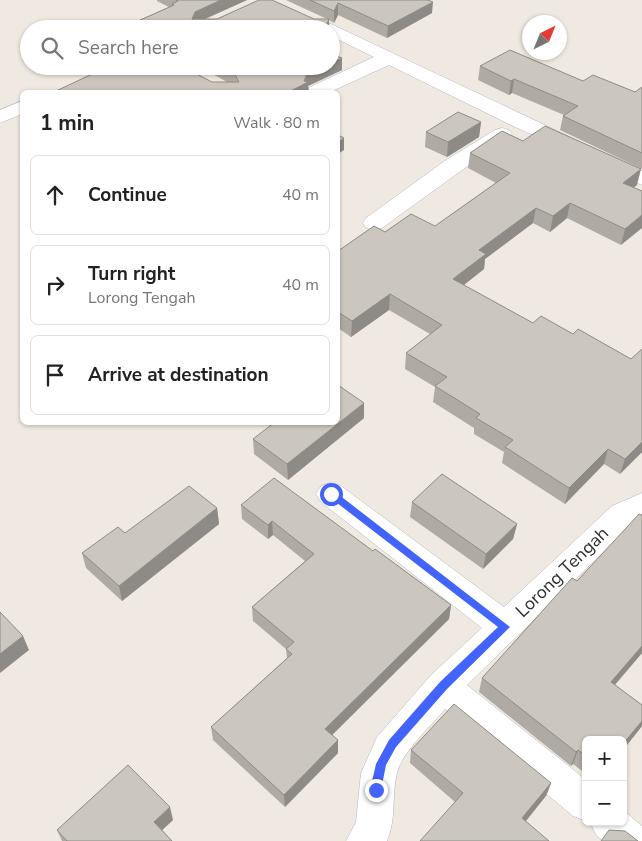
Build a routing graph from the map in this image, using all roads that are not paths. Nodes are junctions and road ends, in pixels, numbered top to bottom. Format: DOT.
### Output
graph roads {
  1 [pos="340,33"];
  2 [pos="390,57"];
  3 [pos="319,90"];
  4 [pos="20,108"];
  5 [pos="0,117"];
  6 [pos="520,122"];
  7 [pos="642,179"];
  8 [pos="374,223"];
  9 [pos="331,494"];
  10 [pos="642,505"];
  11 [pos="505,627"];
  12 [pos="444,686"];
  13 [pos="582,800"];
  14 [pos="613,826"];
  15 [pos="365,841"];
  16 [pos="631,841"];
  1 -- 2 [label="street"];
  2 -- 3 [label="street"];
  2 -- 6 [label="street"];
  4 -- 5 [label="street"];
  6 -- 7 [label="street"];
  6 -- 8 [label="street"];
  9 -- 11 [label="street"];
  10 -- 11 [label="street, Lorong Tengah"];
  11 -- 12 [label="street, Lorong Tengah"];
  12 -- 13 [label="street"];
  12 -- 15 [label="street, Lorong Tengah"];
  14 -- 16 [label="street"];
}
